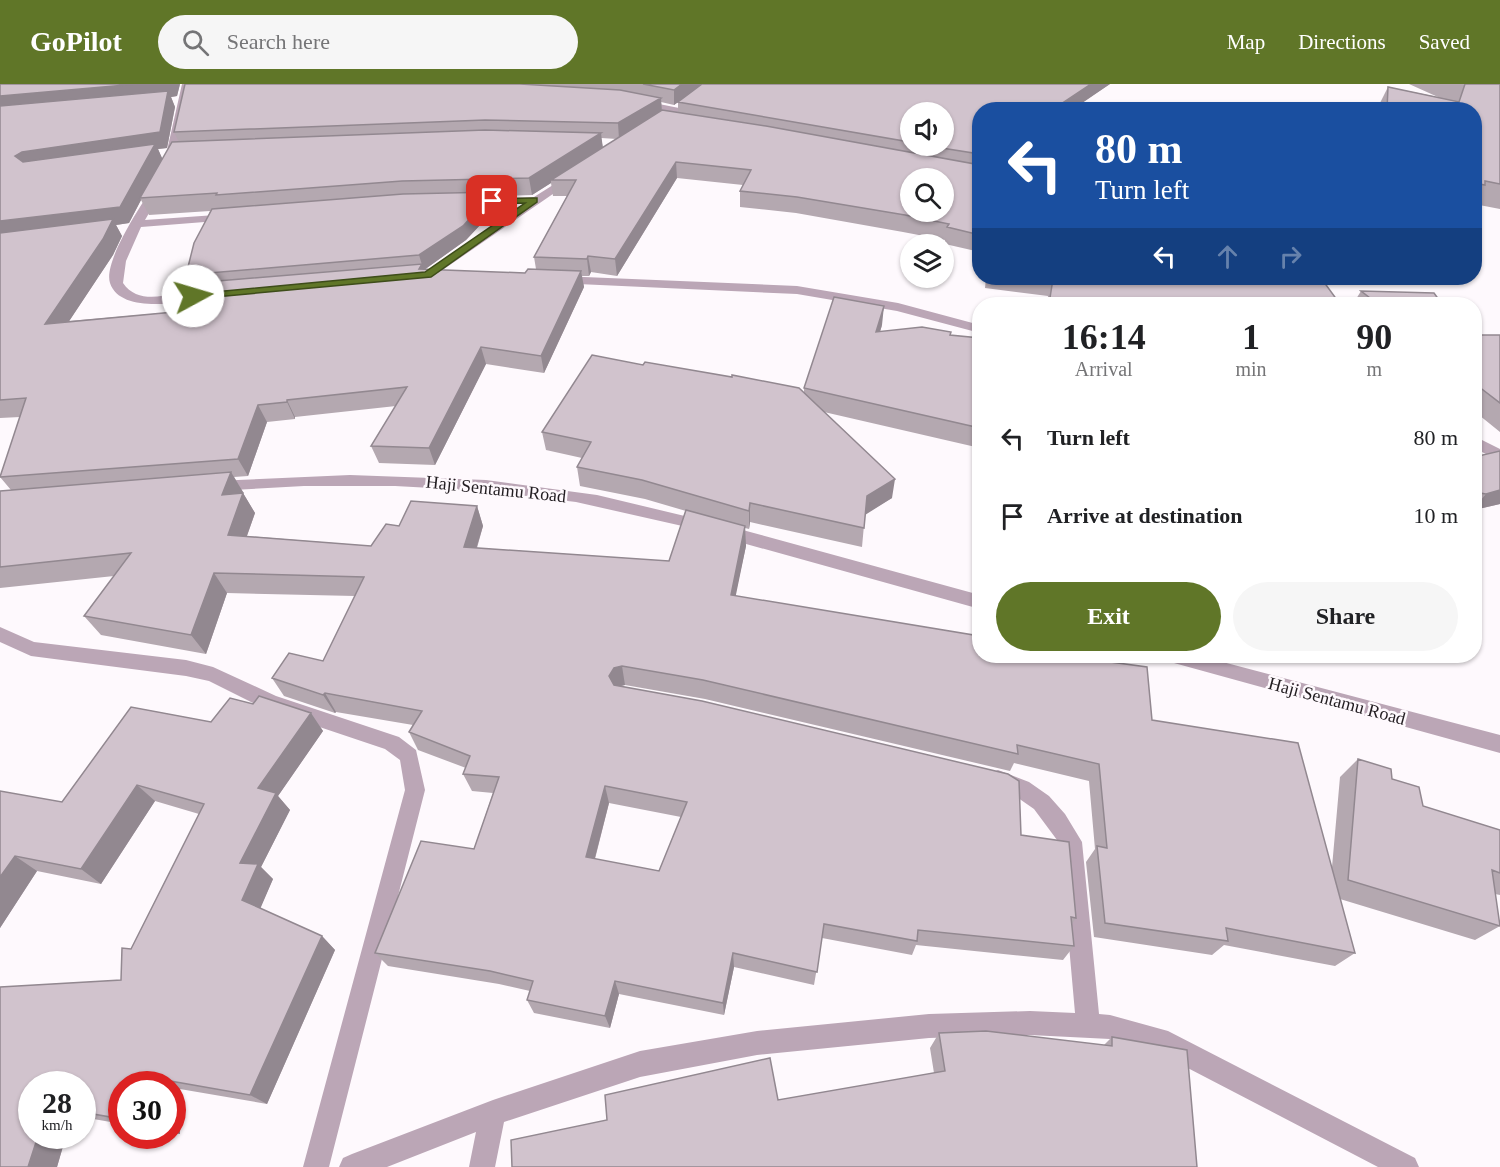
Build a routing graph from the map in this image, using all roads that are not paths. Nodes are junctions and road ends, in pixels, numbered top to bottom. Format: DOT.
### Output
graph roads {
  1 [pos="187,84"];
  2 [pos="633,102"];
  3 [pos="687,104"];
  4 [pos="679,111"];
  5 [pos="662,120"];
  6 [pos="583,169"];
  7 [pos="534,200"];
  8 [pos="465,202"];
  9 [pos="243,216"];
  10 [pos="132,227"];
  11 [pos="450,276"];
  12 [pos="544,279"];
  13 [pos="210,294"];
  14 [pos="972,327"];
  15 [pos="1482,446"];
  16 [pos="1500,456"];
  17 [pos="200,487"];
  18 [pos="972,600"];
  19 [pos="0,634"];
  20 [pos="1200,663"];
  21 [pos="1500,744"];
  22 [pos="983,776"];
  23 [pos="1088,1025"];
  24 [pos="494,1113"];
  25 [pos="316,1167"];
  26 [pos="351,1167"];
  27 [pos="482,1167"];
  28 [pos="1406,1167"];
  1 -- 10 [label="street"];
  2 -- 4 [label="street"];
  3 -- 4 [label="street"];
  4 -- 5 [label="street"];
  6 -- 7 [label="street"];
  7 -- 8 [label="street"];
  7 -- 11 [label="street"];
  9 -- 10 [label="street"];
  10 -- 13 [label="street"];
  12 -- 14 [label="street"];
  15 -- 16 [label="street"];
  17 -- 18 [label="street, Haji Sentamu Road"];
  19 -- 25 [label="street"];
  20 -- 21 [label="street, Haji Sentamu Road"];
  22 -- 23 [label="street"];
  23 -- 24 [label="street"];
  23 -- 28 [label="street"];
  24 -- 26 [label="street"];
  24 -- 27 [label="street"];
}
